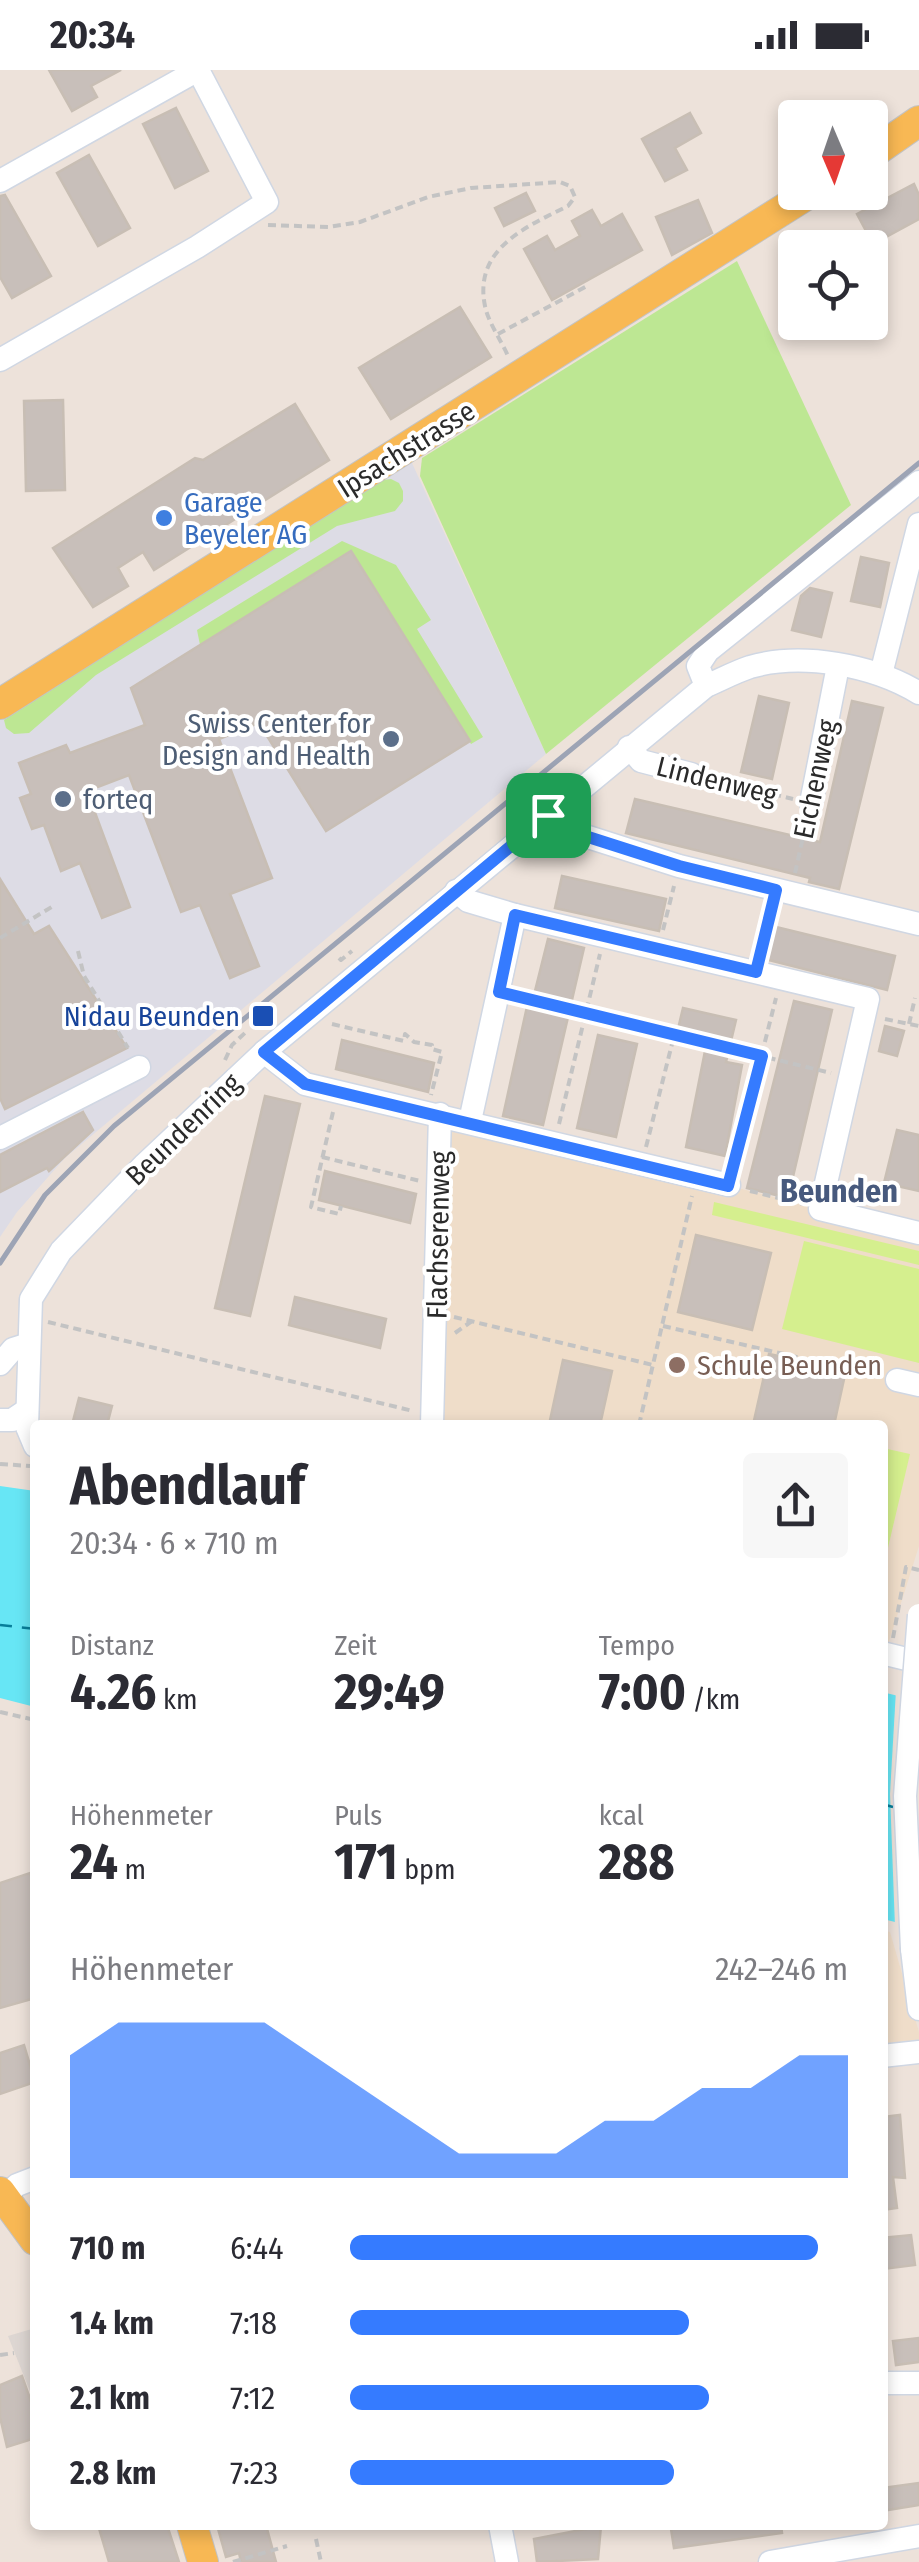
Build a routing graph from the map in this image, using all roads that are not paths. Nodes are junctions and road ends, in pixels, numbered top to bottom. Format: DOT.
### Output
graph roads {
  1 [pos="198,70"];
  2 [pos="919,121"];
  3 [pos="888,143"];
  4 [pos="0,181"];
  5 [pos="783,210"];
  6 [pos="0,360"];
  7 [pos="919,482"];
  8 [pos="919,524"];
  9 [pos="838,666"];
  10 [pos="881,674"];
  11 [pos="706,686"];
  12 [pos="919,693"];
  13 [pos="0,704"];
  14 [pos="630,747"];
  15 [pos="691,774"];
  16 [pos="811,803"];
  17 [pos="548,815"];
  18 [pos="456,892"];
  19 [pos="515,915"];
  20 [pos="919,924"];
  21 [pos="264,1052"];
  22 [pos="139,1067"];
  23 [pos="433,1112"];
  24 [pos="470,1121"];
  25 [pos="0,1138"];
  26 [pos="728,1186"];
  27 [pos="919,1233"];
  28 [pos="29,1344"];
  29 [pos="0,1364"];
  30 [pos="28,1410"];
  31 [pos="0,1420"];
  32 [pos="433,1420"];
  33 [pos="30,1426"];
  34 [pos="919,1615"];
  35 [pos="888,1654"];
  36 [pos="919,1662"];
  37 [pos="915,1963"];
  38 [pos="919,2009"];
  39 [pos="919,2052"];
  40 [pos="888,2055"];
  41 [pos="30,2180"];
  42 [pos="1,2196"];
  43 [pos="30,2234"];
  44 [pos="888,2383"];
  45 [pos="919,2383"];
  46 [pos="193,2530"];
  47 [pos="501,2530"];
  48 [pos="919,2536"];
  49 [pos="202,2562"];
  50 [pos="507,2562"];
  51 [pos="770,2562"];
  1 -- 4 [label="street"];
  1 -- 6 [label="street"];
  2 -- 3 [label="main road"];
  5 -- 13 [label="main road, Ipsachstrasse"];
  7 -- 11 [label="street"];
  8 -- 10 [label="street"];
  9 -- 10 [label="street, Beundenring"];
  9 -- 11 [label="street, Beundenring"];
  9 -- 16 [label="street, Eichenweg"];
  10 -- 12 [label="street, Beundenring"];
  11 -- 14 [label="street, Beundenring"];
  14 -- 15 [label="street, Lindenweg"];
  14 -- 17 [label="street, Beundenring"];
  17 -- 18 [label="street, Beundenring"];
  17 -- 20 [label="street"];
  18 -- 19 [label="street"];
  18 -- 21 [label="street, Beundenring"];
  19 -- 24 [label="street"];
  19 -- 27 [label="street"];
  21 -- 23 [label="street, Flachserenweg"];
  21 -- 28 [label="street, Beundenring"];
  22 -- 25 [label="street"];
  23 -- 24 [label="street"];
  23 -- 32 [label="street, Flachserenweg"];
  24 -- 26 [label="street"];
  28 -- 29 [label="street"];
  28 -- 30 [label="street, Beundenring"];
  30 -- 31 [label="street"];
  30 -- 33 [label="street, Beundenring"];
  34 -- 37 [label="street, bridge"];
  35 -- 36 [label="street"];
  37 -- 38 [label="street"];
  39 -- 40 [label="street"];
  41 -- 42 [label="street"];
  42 -- 43 [label="main road"];
  44 -- 45 [label="street"];
  46 -- 49 [label="main road"];
  47 -- 50 [label="street"];
  48 -- 51 [label="street"];
}
